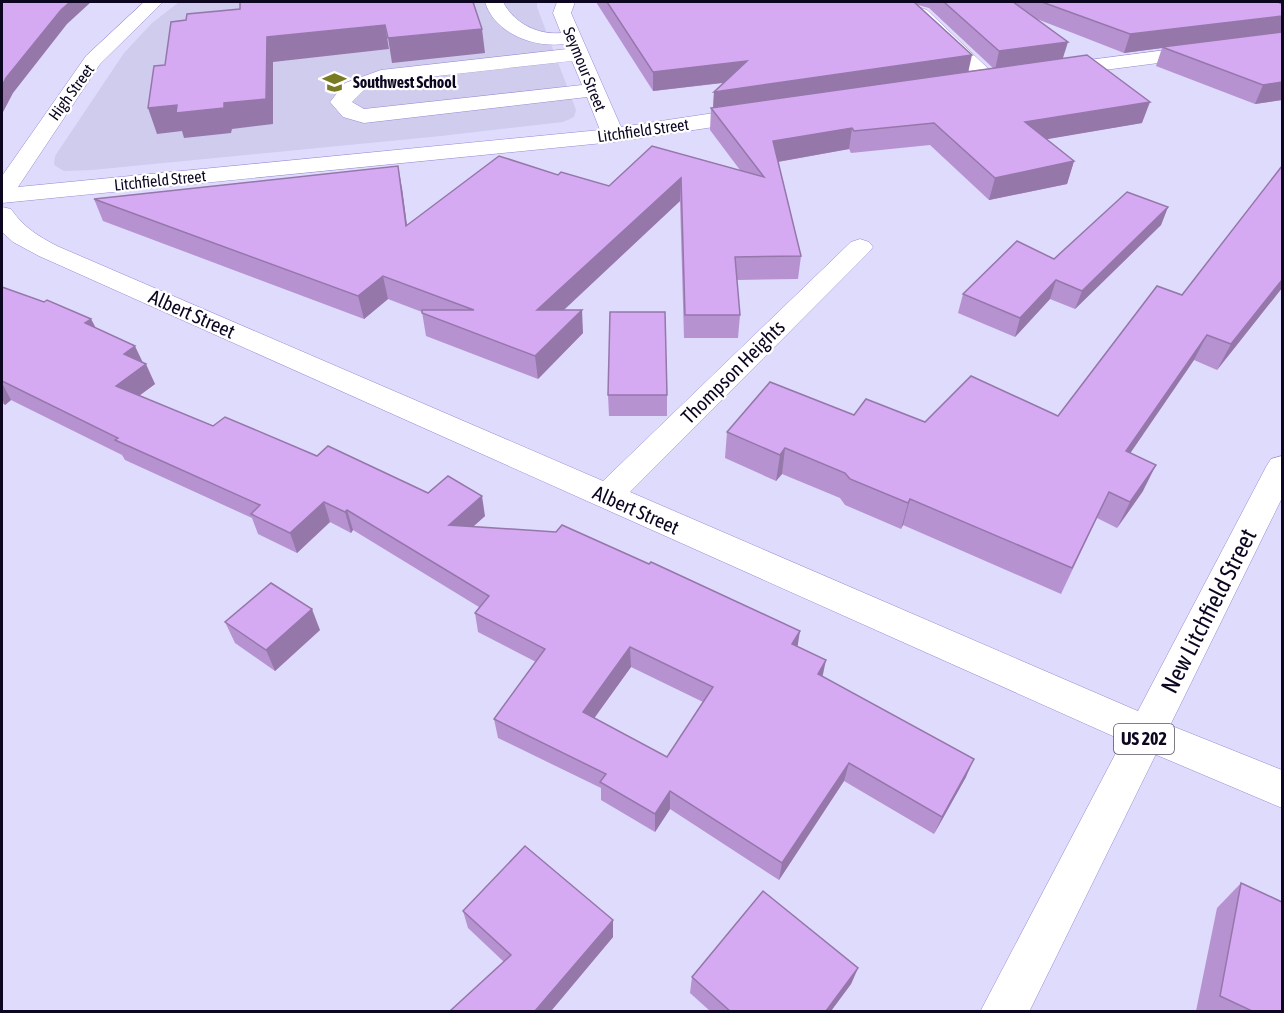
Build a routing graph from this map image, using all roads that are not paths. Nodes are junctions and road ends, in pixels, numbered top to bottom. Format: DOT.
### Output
graph roads {
  1 [pos="154,2"];
  2 [pos="494,2"];
  3 [pos="566,2"];
  4 [pos="890,2"];
  5 [pos="1282,41"];
  6 [pos="576,46"];
  7 [pos="1035,73"];
  8 [pos="1012,76"];
  9 [pos="989,79"];
  10 [pos="966,83"];
  11 [pos="594,90"];
  12 [pos="777,111"];
  13 [pos="613,135"];
  14 [pos="3,212"];
  15 [pos="860,247"];
  16 [pos="1282,467"];
  17 [pos="606,497"];
  18 [pos="1147,734"];
  19 [pos="1282,789"];
  20 [pos="1004,1011"];
  1 -- 14 [label="main road, High Street"];
  2 -- 6 [label="main road"];
  3 -- 6 [label="main road, Seymour Street"];
  4 -- 9 [label="main road"];
  5 -- 7 [label="main road"];
  6 -- 11 [label="main road, Seymour Street"];
  6 -- 11 [label="main road"];
  8 -- 9 [label="main road"];
  9 -- 10 [label="main road"];
  11 -- 13 [label="main road, Seymour Street"];
  12 -- 13 [label="main road, Litchfield Street"];
  13 -- 14 [label="main road, Litchfield Street"];
  14 -- 17 [label="main road, Albert Street"];
  15 -- 17 [label="main road, Thompson Heights"];
  16 -- 18 [label="main road, New Litchfield Street / US 202"];
  17 -- 18 [label="main road, Albert Street"];
  18 -- 19 [label="main road, Albert Street"];
  18 -- 20 [label="main road, New Litchfield Street / US 202"];
}
